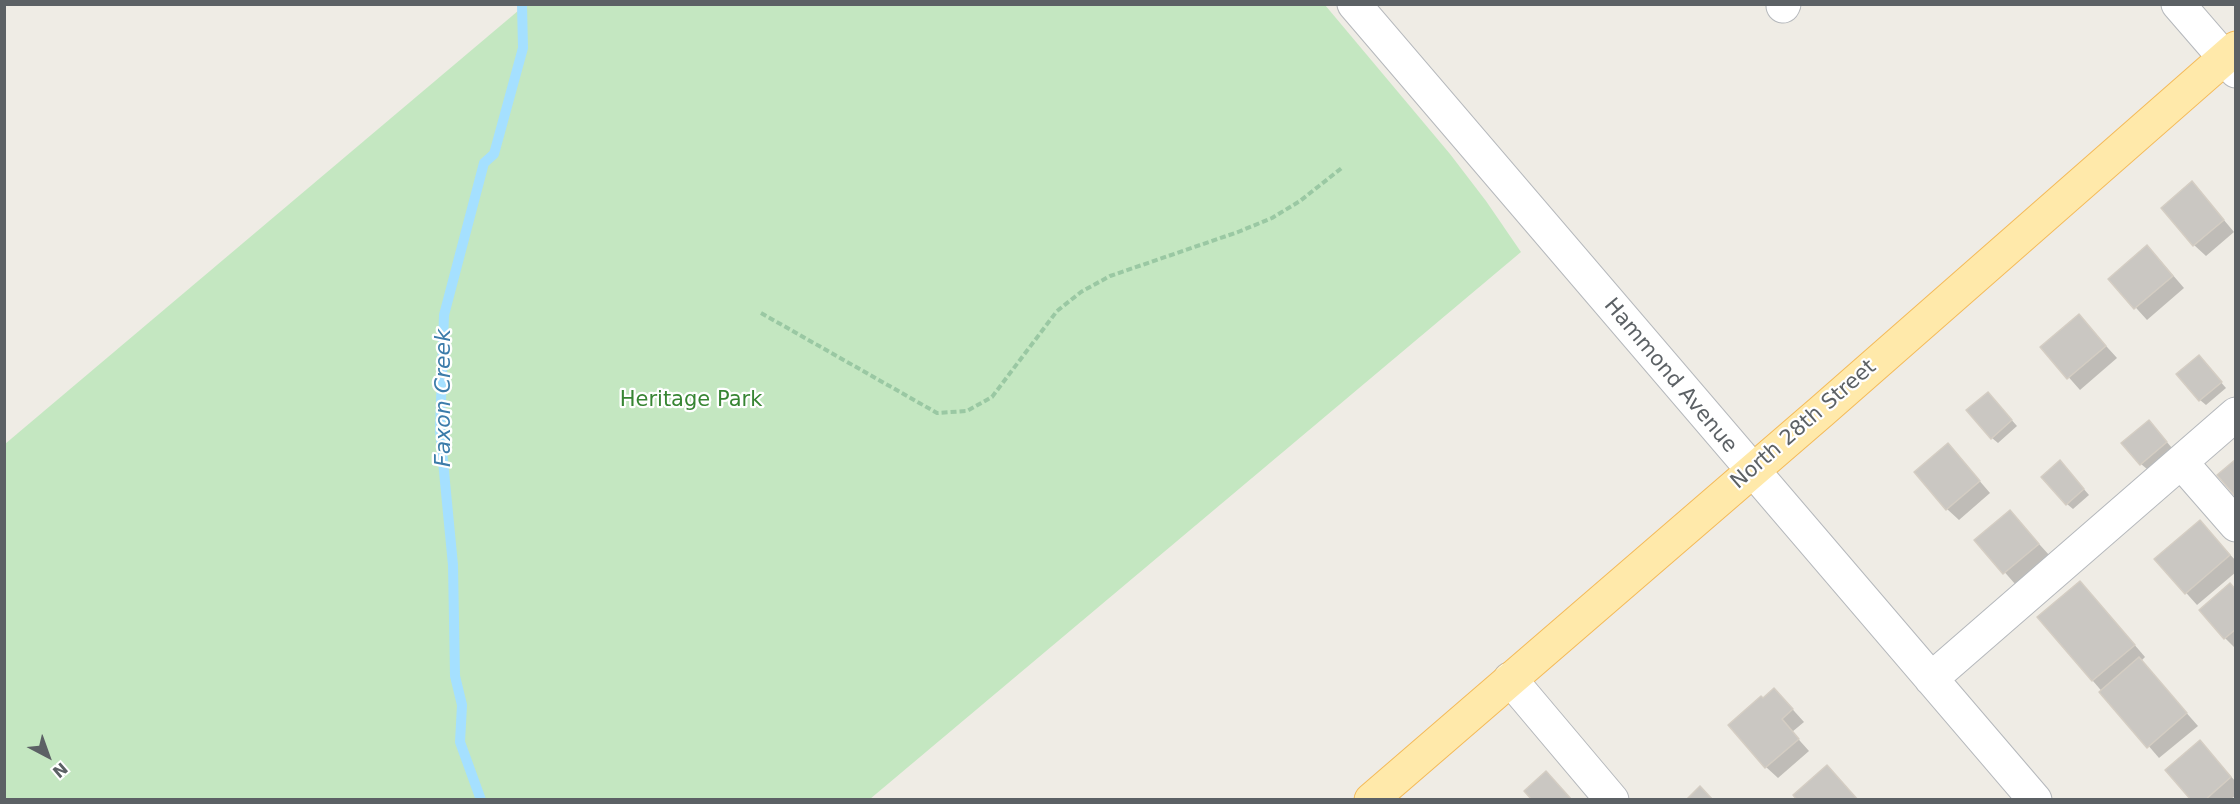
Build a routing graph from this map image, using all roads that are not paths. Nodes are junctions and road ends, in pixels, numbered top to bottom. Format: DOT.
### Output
graph roads {
  1 [pos="1354,4"];
  2 [pos="2178,4"];
  3 [pos="2232,59"];
  4 [pos="2235,414"];
  5 [pos="2181,462"];
  6 [pos="1752,471"];
  7 [pos="2235,525"];
  8 [pos="1510,679"];
  9 [pos="1931,679"];
  10 [pos="1371,800"];
  11 [pos="1612,800"];
  12 [pos="2035,800"];
  1 -- 6 [label="street, Hammond Avenue"];
  2 -- 3 [label="street"];
  3 -- 6 [label="main road, North 28th Street"];
  4 -- 5 [label="street"];
  5 -- 7 [label="street"];
  5 -- 9 [label="street"];
  6 -- 8 [label="main road, North 28th Street"];
  6 -- 9 [label="street, Hammond Avenue"];
  8 -- 10 [label="main road, North 28th Street"];
  8 -- 11 [label="street"];
  9 -- 12 [label="street, Hammond Avenue"];
}
